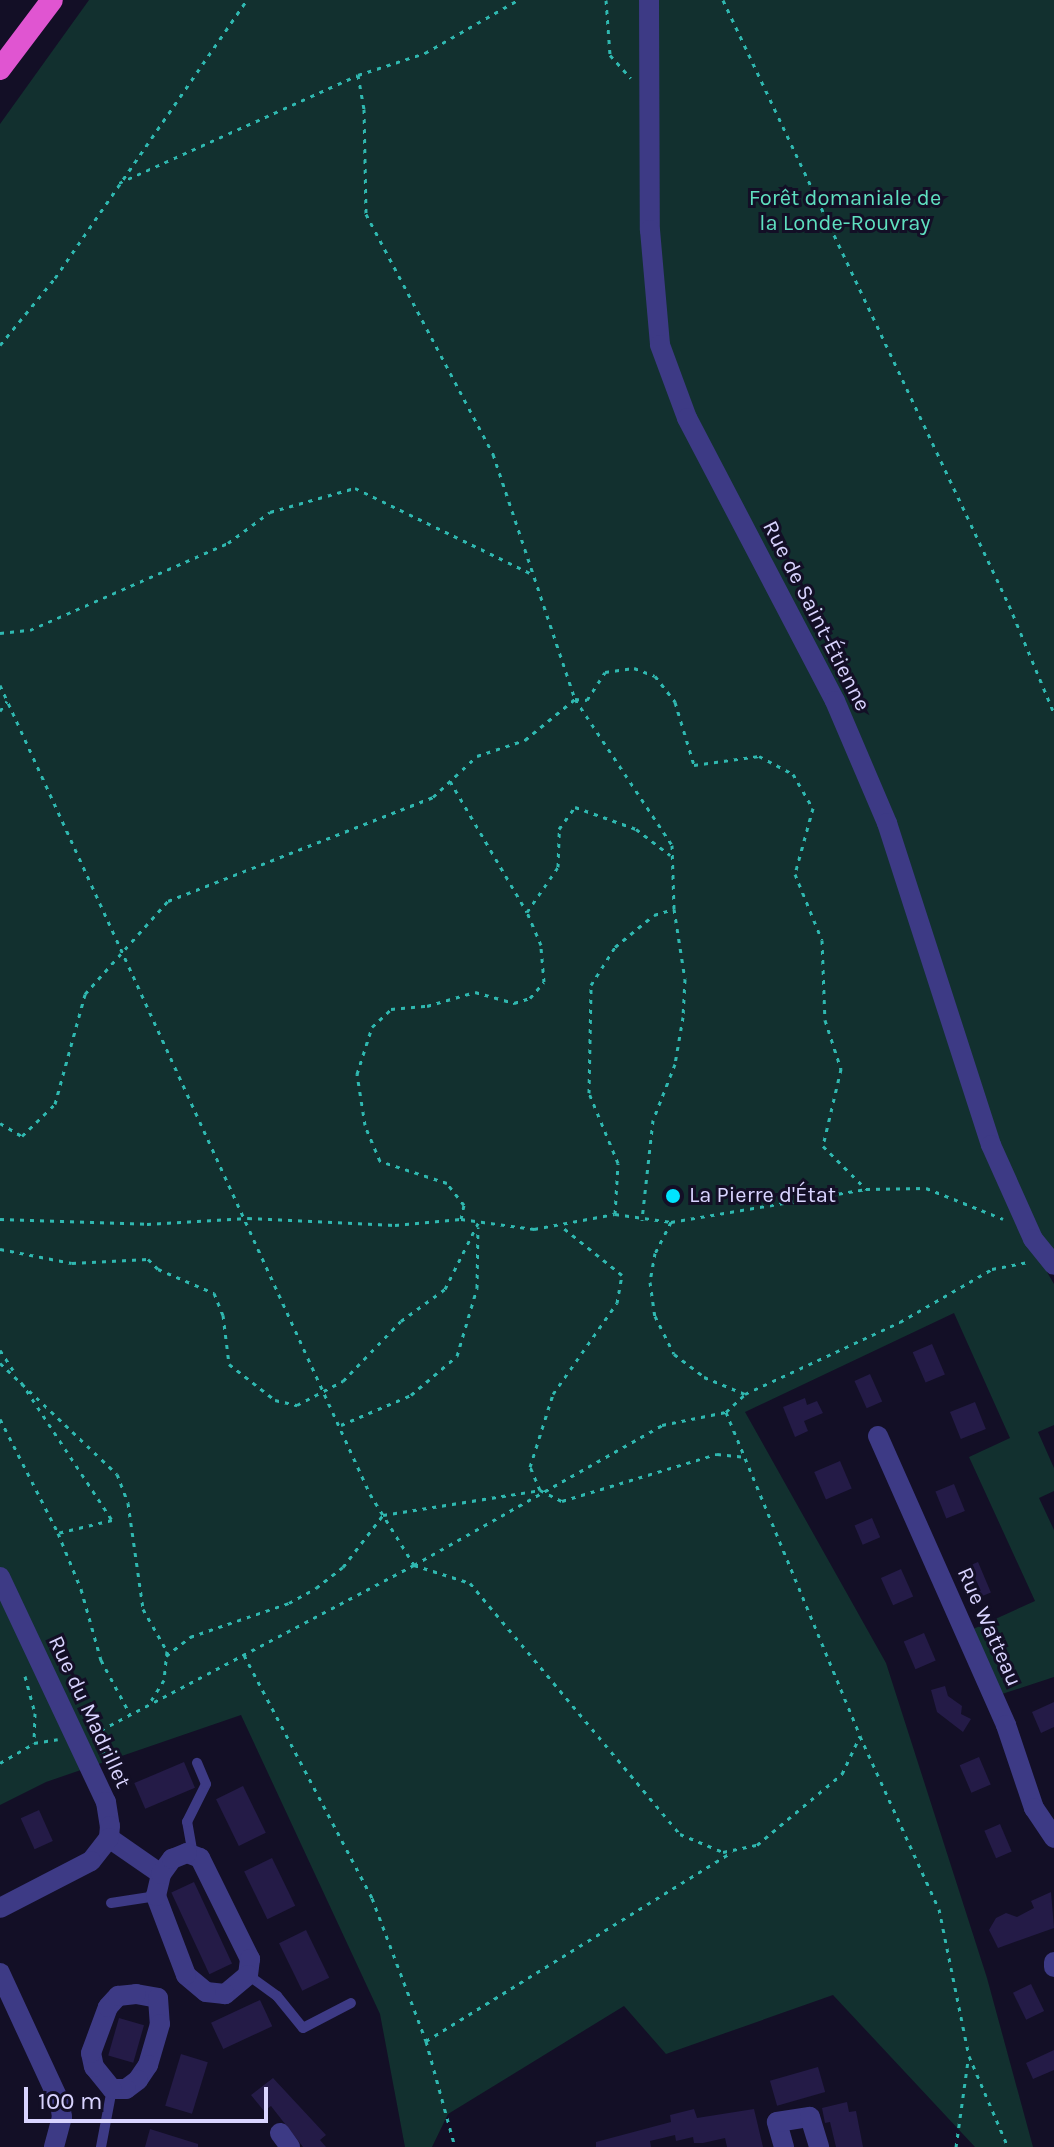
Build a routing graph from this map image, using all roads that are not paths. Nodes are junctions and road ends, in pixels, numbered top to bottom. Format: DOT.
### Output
graph roads {
  1 [pos="52,0"];
  2 [pos="649,0"];
  3 [pos="0,69"];
  4 [pos="1050,1260"];
  5 [pos="878,1436"];
  6 [pos="0,1577"];
  7 [pos="197,1763"];
  8 [pos="109,1838"];
  9 [pos="1054,1838"];
  10 [pos="193,1855"];
  11 [pos="161,1874"];
  12 [pos="156,1896"];
  13 [pos="111,1903"];
  14 [pos="0,1908"];
  15 [pos="0,1973"];
  16 [pos="186,1975"];
  17 [pos="248,1975"];
  18 [pos="158,1998"];
  19 [pos="351,2003"];
  20 [pos="112,2089"];
  21 [pos="54,2147"];
  22 [pos="101,2147"];
  23 [pos="784,2147"];
  24 [pos="819,2147"];
  1 -- 3 [label="highway"];
  2 -- 4 [label="street, Rue de Saint-Étienne"];
  5 -- 9 [label="street, Rue Watteau"];
  6 -- 8 [label="street, Rue du Madrillet"];
  7 -- 10 [label="lane"];
  8 -- 11 [label="street"];
  8 -- 14 [label="street"];
  10 -- 11 [label="street"];
  10 -- 17 [label="street"];
  11 -- 12 [label="street"];
  12 -- 13 [label="lane"];
  12 -- 16 [label="street"];
  15 -- 21 [label="street"];
  16 -- 17 [label="street"];
  16 -- 18 [label="street"];
  17 -- 19 [label="lane"];
  18 -- 20 [label="street"];
  18 -- 20 [label="street"];
  20 -- 22 [label="lane"];
  23 -- 24 [label="street"];
}
